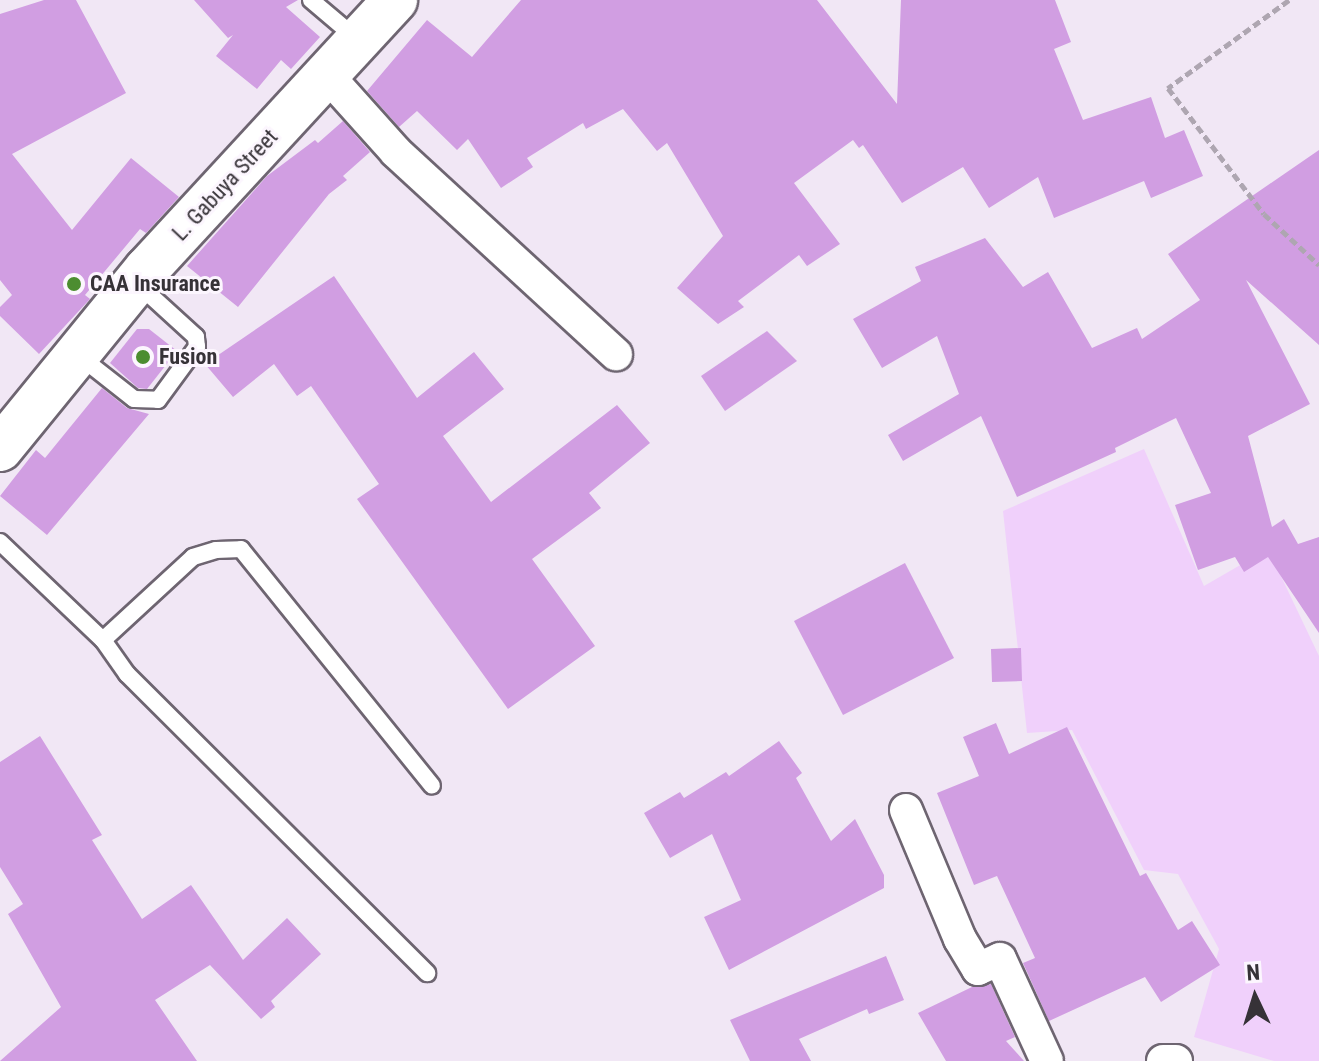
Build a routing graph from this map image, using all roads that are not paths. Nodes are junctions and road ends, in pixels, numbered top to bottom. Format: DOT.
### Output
graph roads {
  1 [pos="311,0"];
  2 [pos="395,0"];
  3 [pos="359,41"];
  4 [pos="327,75"];
  5 [pos="136,283"];
  6 [pos="77,354"];
  7 [pos="616,354"];
  8 [pos="0,449"];
  9 [pos="0,542"];
  10 [pos="103,640"];
  11 [pos="432,786"];
  12 [pos="906,810"];
  13 [pos="427,973"];
  14 [pos="1046,1061"];
  15 [pos="1163,1061"];
  16 [pos="1176,1061"];
  1 -- 3 [label="lane"];
  2 -- 3 [label="street, L. Gabuya Street"];
  3 -- 4 [label="street, L. Gabuya Street"];
  4 -- 5 [label="street, L. Gabuya Street"];
  4 -- 7 [label="street"];
  5 -- 6 [label="street, L. Gabuya Street"];
  5 -- 6 [label="lane"];
  6 -- 8 [label="street, L. Gabuya Street"];
  9 -- 10 [label="lane"];
  10 -- 11 [label="lane"];
  10 -- 13 [label="lane"];
  12 -- 14 [label="street"];
  15 -- 16 [label="street"];
}
